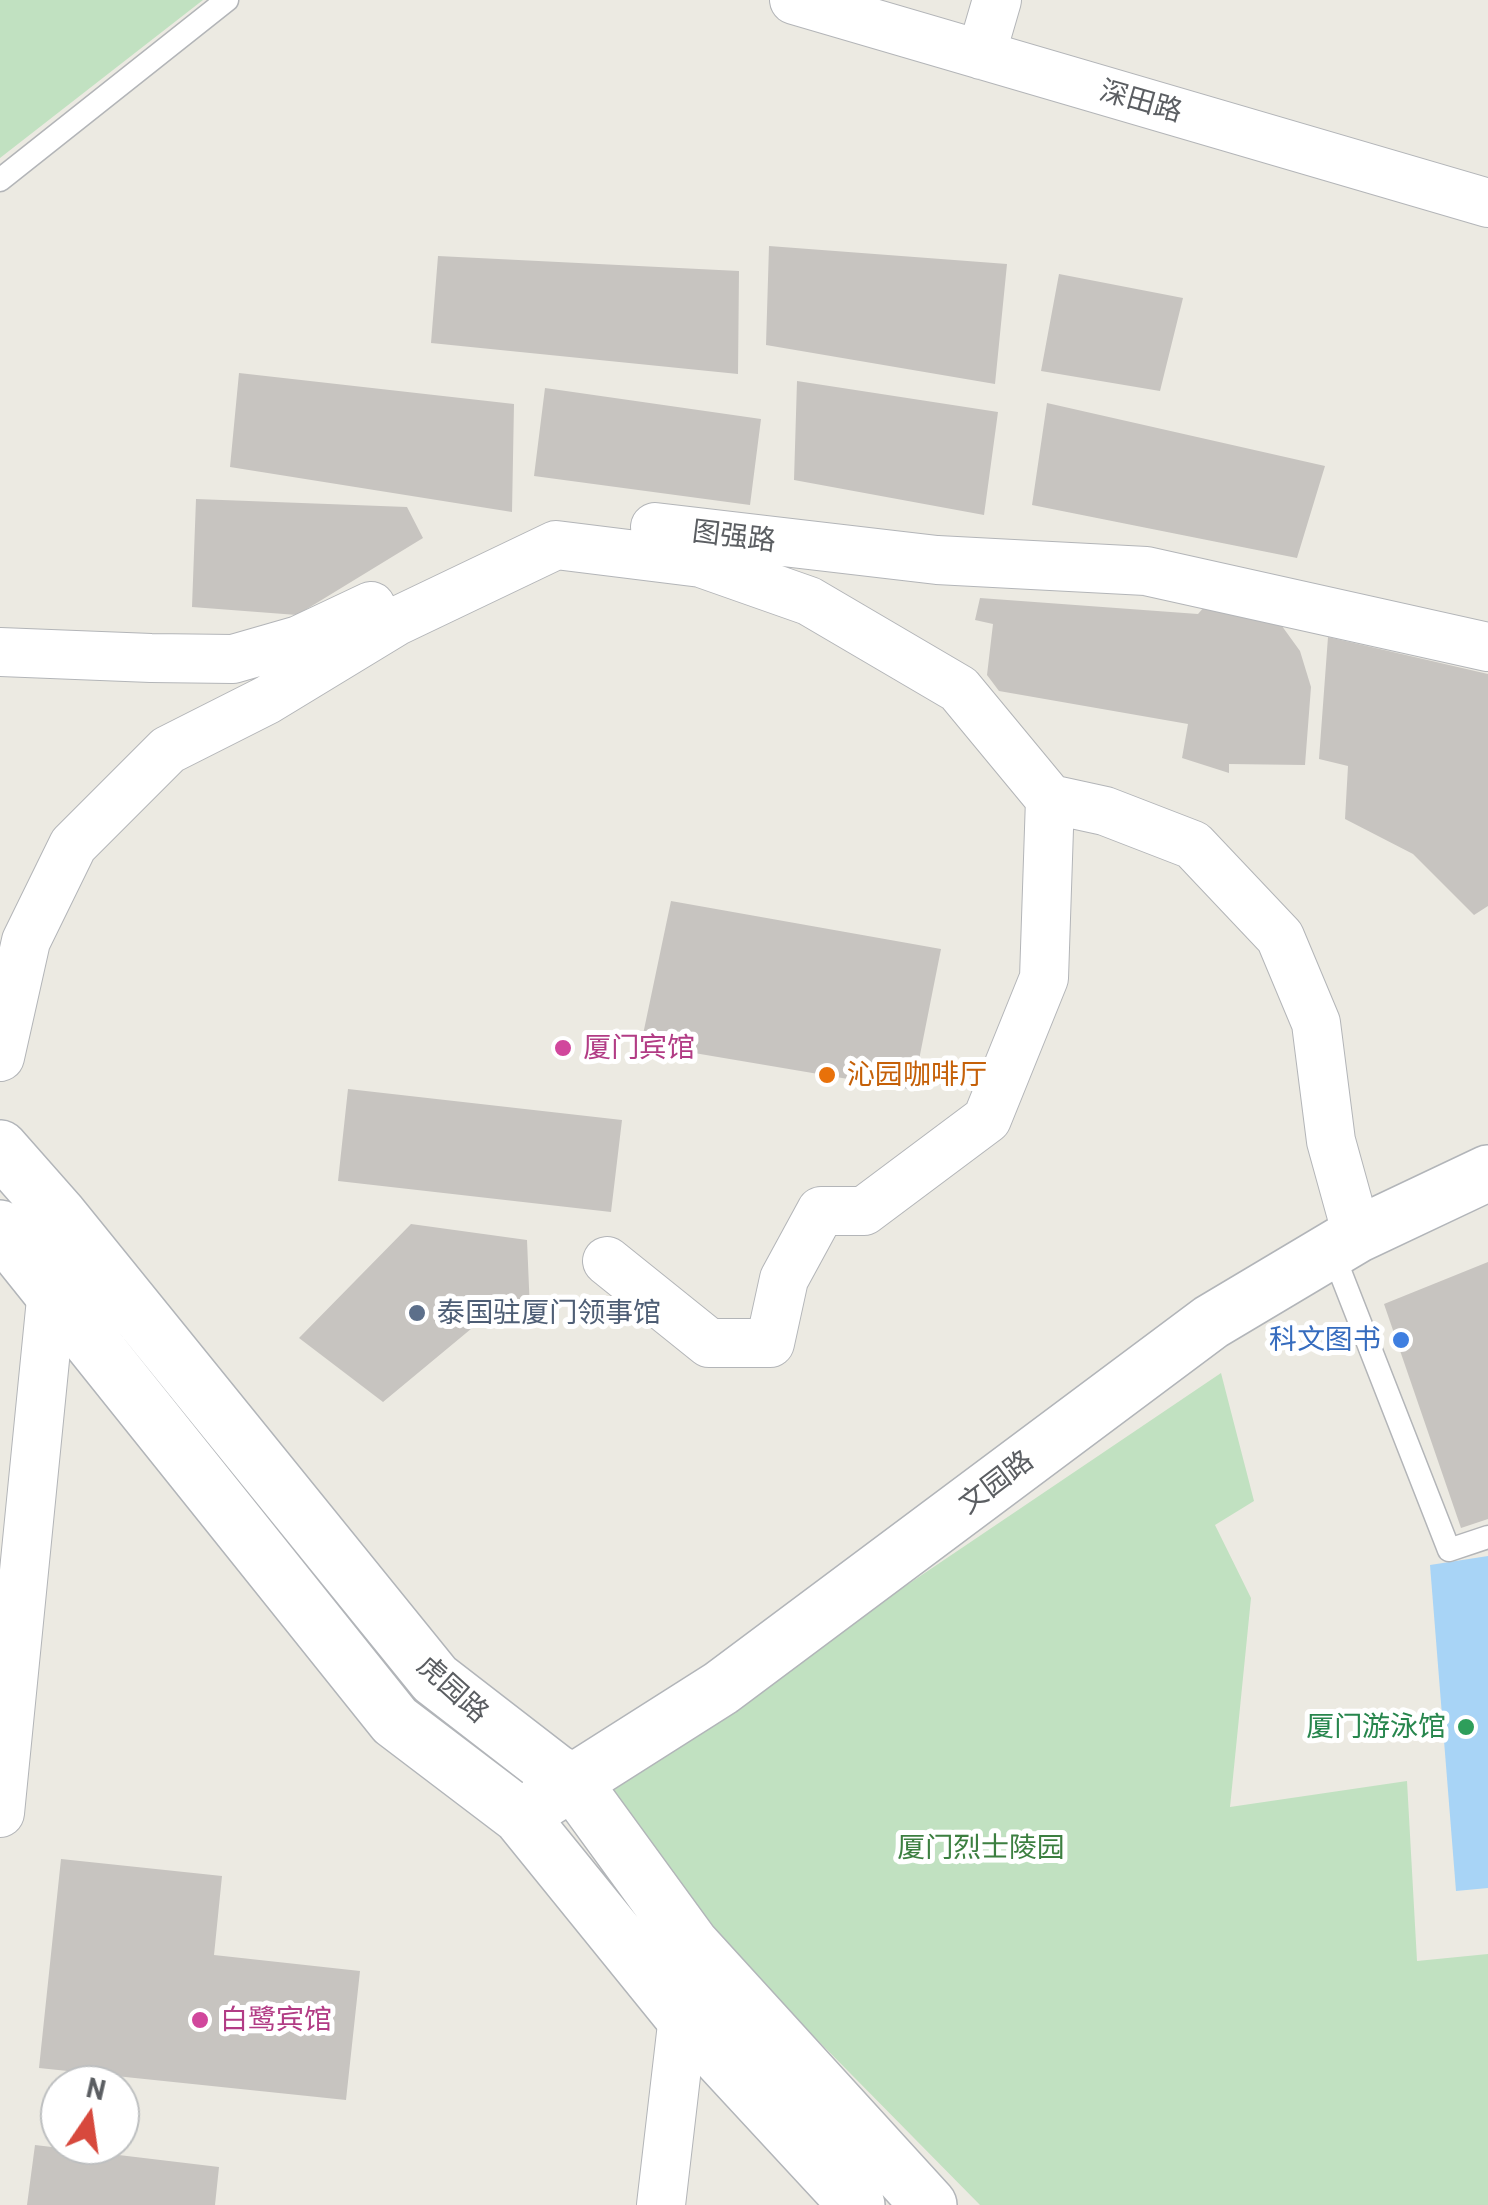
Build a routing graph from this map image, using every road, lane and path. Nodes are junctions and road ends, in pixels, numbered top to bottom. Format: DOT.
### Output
graph roads {
  1 [pos="227,0"];
  2 [pos="794,0"];
  3 [pos="997,0"];
  4 [pos="981,55"];
  5 [pos="0,180"];
  6 [pos="1486,195"];
  7 [pos="1488,647"];
  8 [pos="0,652"];
  9 [pos="1050,799"];
  10 [pos="0,1057"];
  11 [pos="0,1148"];
  12 [pos="1488,1173"];
  13 [pos="60,1216"];
  14 [pos="0,1228"];
  15 [pos="1344,1242"];
  16 [pos="606,1262"];
  17 [pos="52,1290"];
  18 [pos="1488,1537"];
  19 [pos="574,1782"];
  20 [pos="0,1813"];
  21 [pos="520,1816"];
  22 [pos="691,1944"];
  23 [pos="684,2017"];
  24 [pos="661,2205"];
  25 [pos="857,2205"];
  26 [pos="929,2205"];
  1 -- 5 [label="lane"];
  2 -- 4 [label="street, 深田路"];
  3 -- 4 [label="street"];
  4 -- 6 [label="street, 深田路"];
  7 -- 8 [label="street, 图强路"];
  9 -- 10 [label="street"];
  9 -- 15 [label="street"];
  9 -- 16 [label="street"];
  11 -- 13 [label="main road, 虎园路"];
  12 -- 15 [label="main road, 文园路"];
  13 -- 17 [label="street"];
  13 -- 19 [label="main road, 虎园路"];
  14 -- 17 [label="main road, 虎园路"];
  15 -- 18 [label="lane"];
  15 -- 19 [label="main road, 文园路"];
  17 -- 20 [label="street"];
  17 -- 21 [label="main road, 虎园路"];
  19 -- 21 [label="main road, 文园路"];
  19 -- 22 [label="main road, 虎园路"];
  21 -- 23 [label="main road, 虎园路"];
  22 -- 23 [label="street"];
  22 -- 26 [label="main road, 虎园路"];
  23 -- 24 [label="street"];
  23 -- 25 [label="main road, 虎园路"];
}
